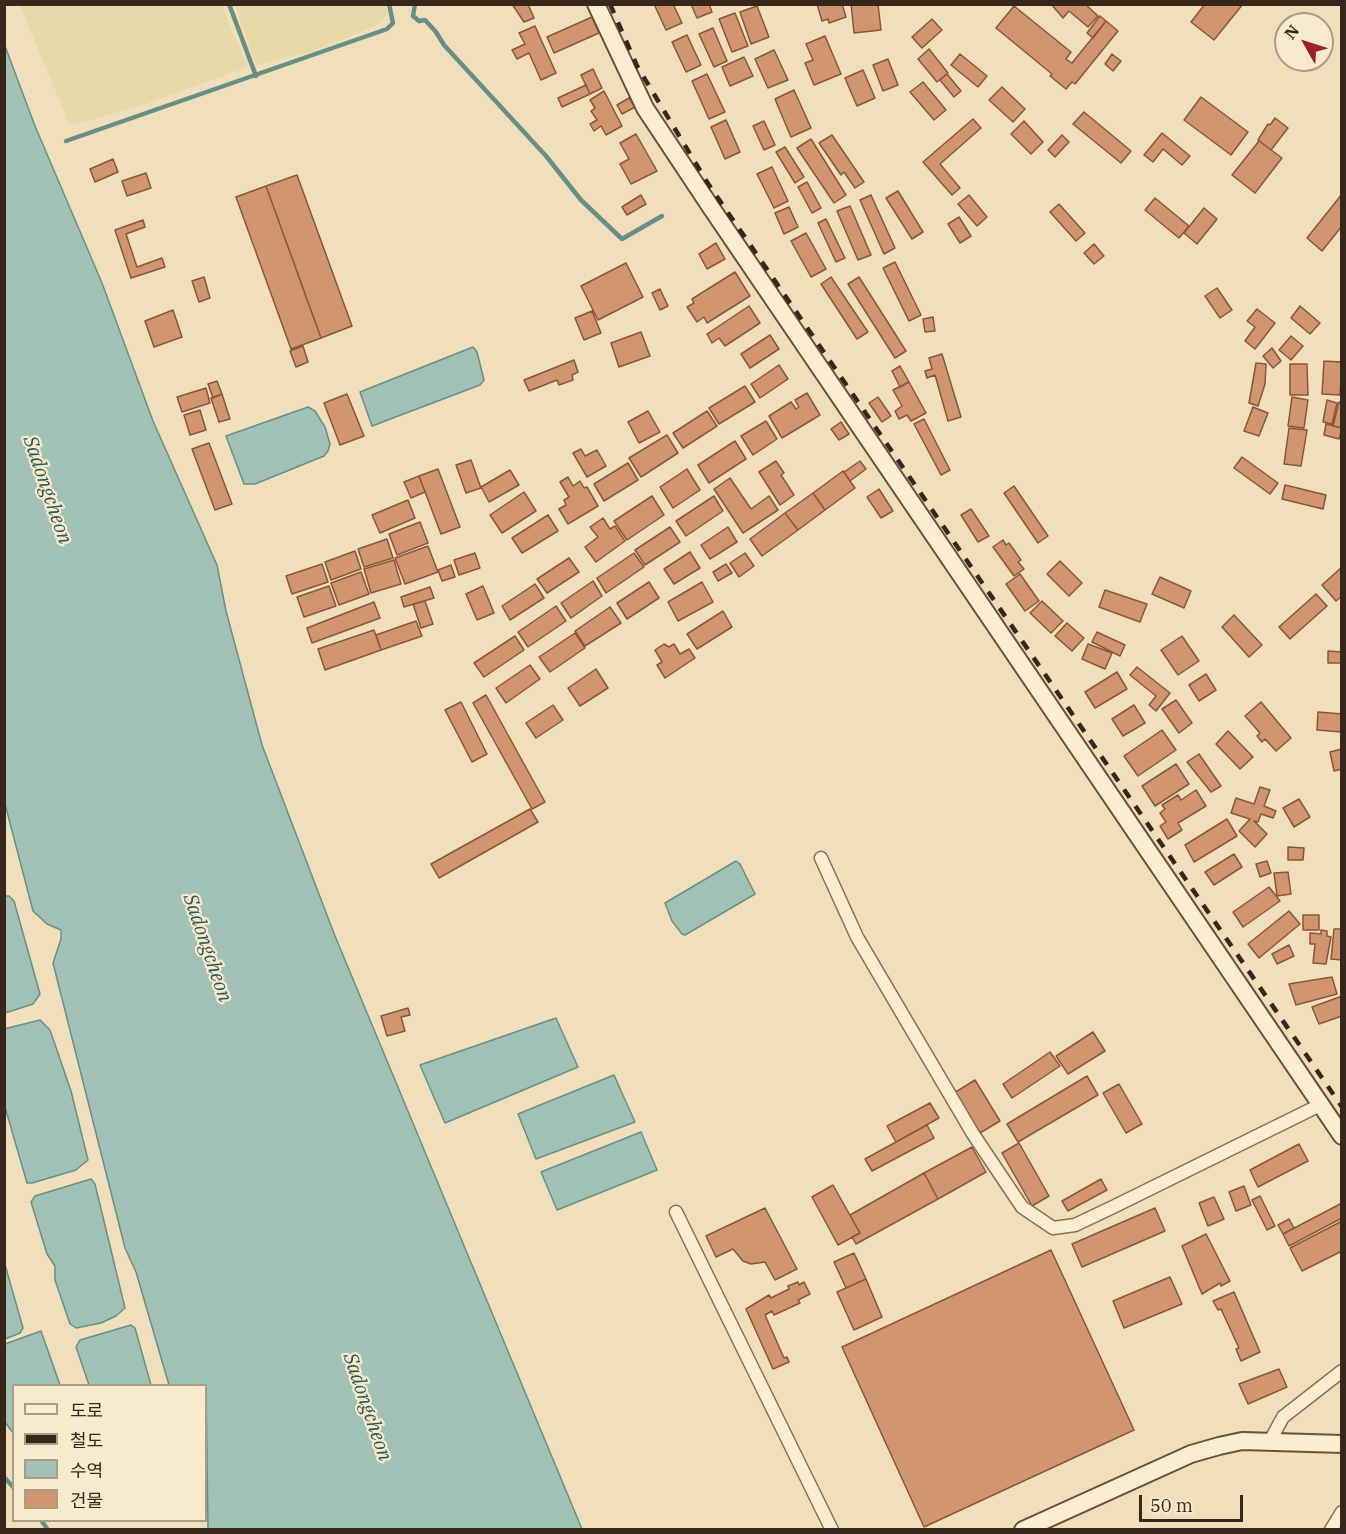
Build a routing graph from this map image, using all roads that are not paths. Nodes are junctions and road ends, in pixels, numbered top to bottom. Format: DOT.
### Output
graph roads {
  1 [pos="596,4"];
  2 [pos="821,858"];
  3 [pos="1320,1105"];
  4 [pos="1341,1136"];
  5 [pos="676,1212"];
  6 [pos="1341,1371"];
  7 [pos="1270,1441"];
  8 [pos="1341,1444"];
  9 [pos="1341,1512"];
  10 [pos="832,1530"];
  11 [pos="1023,1530"];
  12 [pos="1331,1530"];
  1 -- 3 [label="main road"];
  2 -- 3 [label="street"];
  3 -- 4 [label="main road"];
  5 -- 10 [label="street"];
  6 -- 7 [label="street"];
  7 -- 8 [label="main road"];
  7 -- 11 [label="main road"];
  9 -- 12 [label="street"];
}
